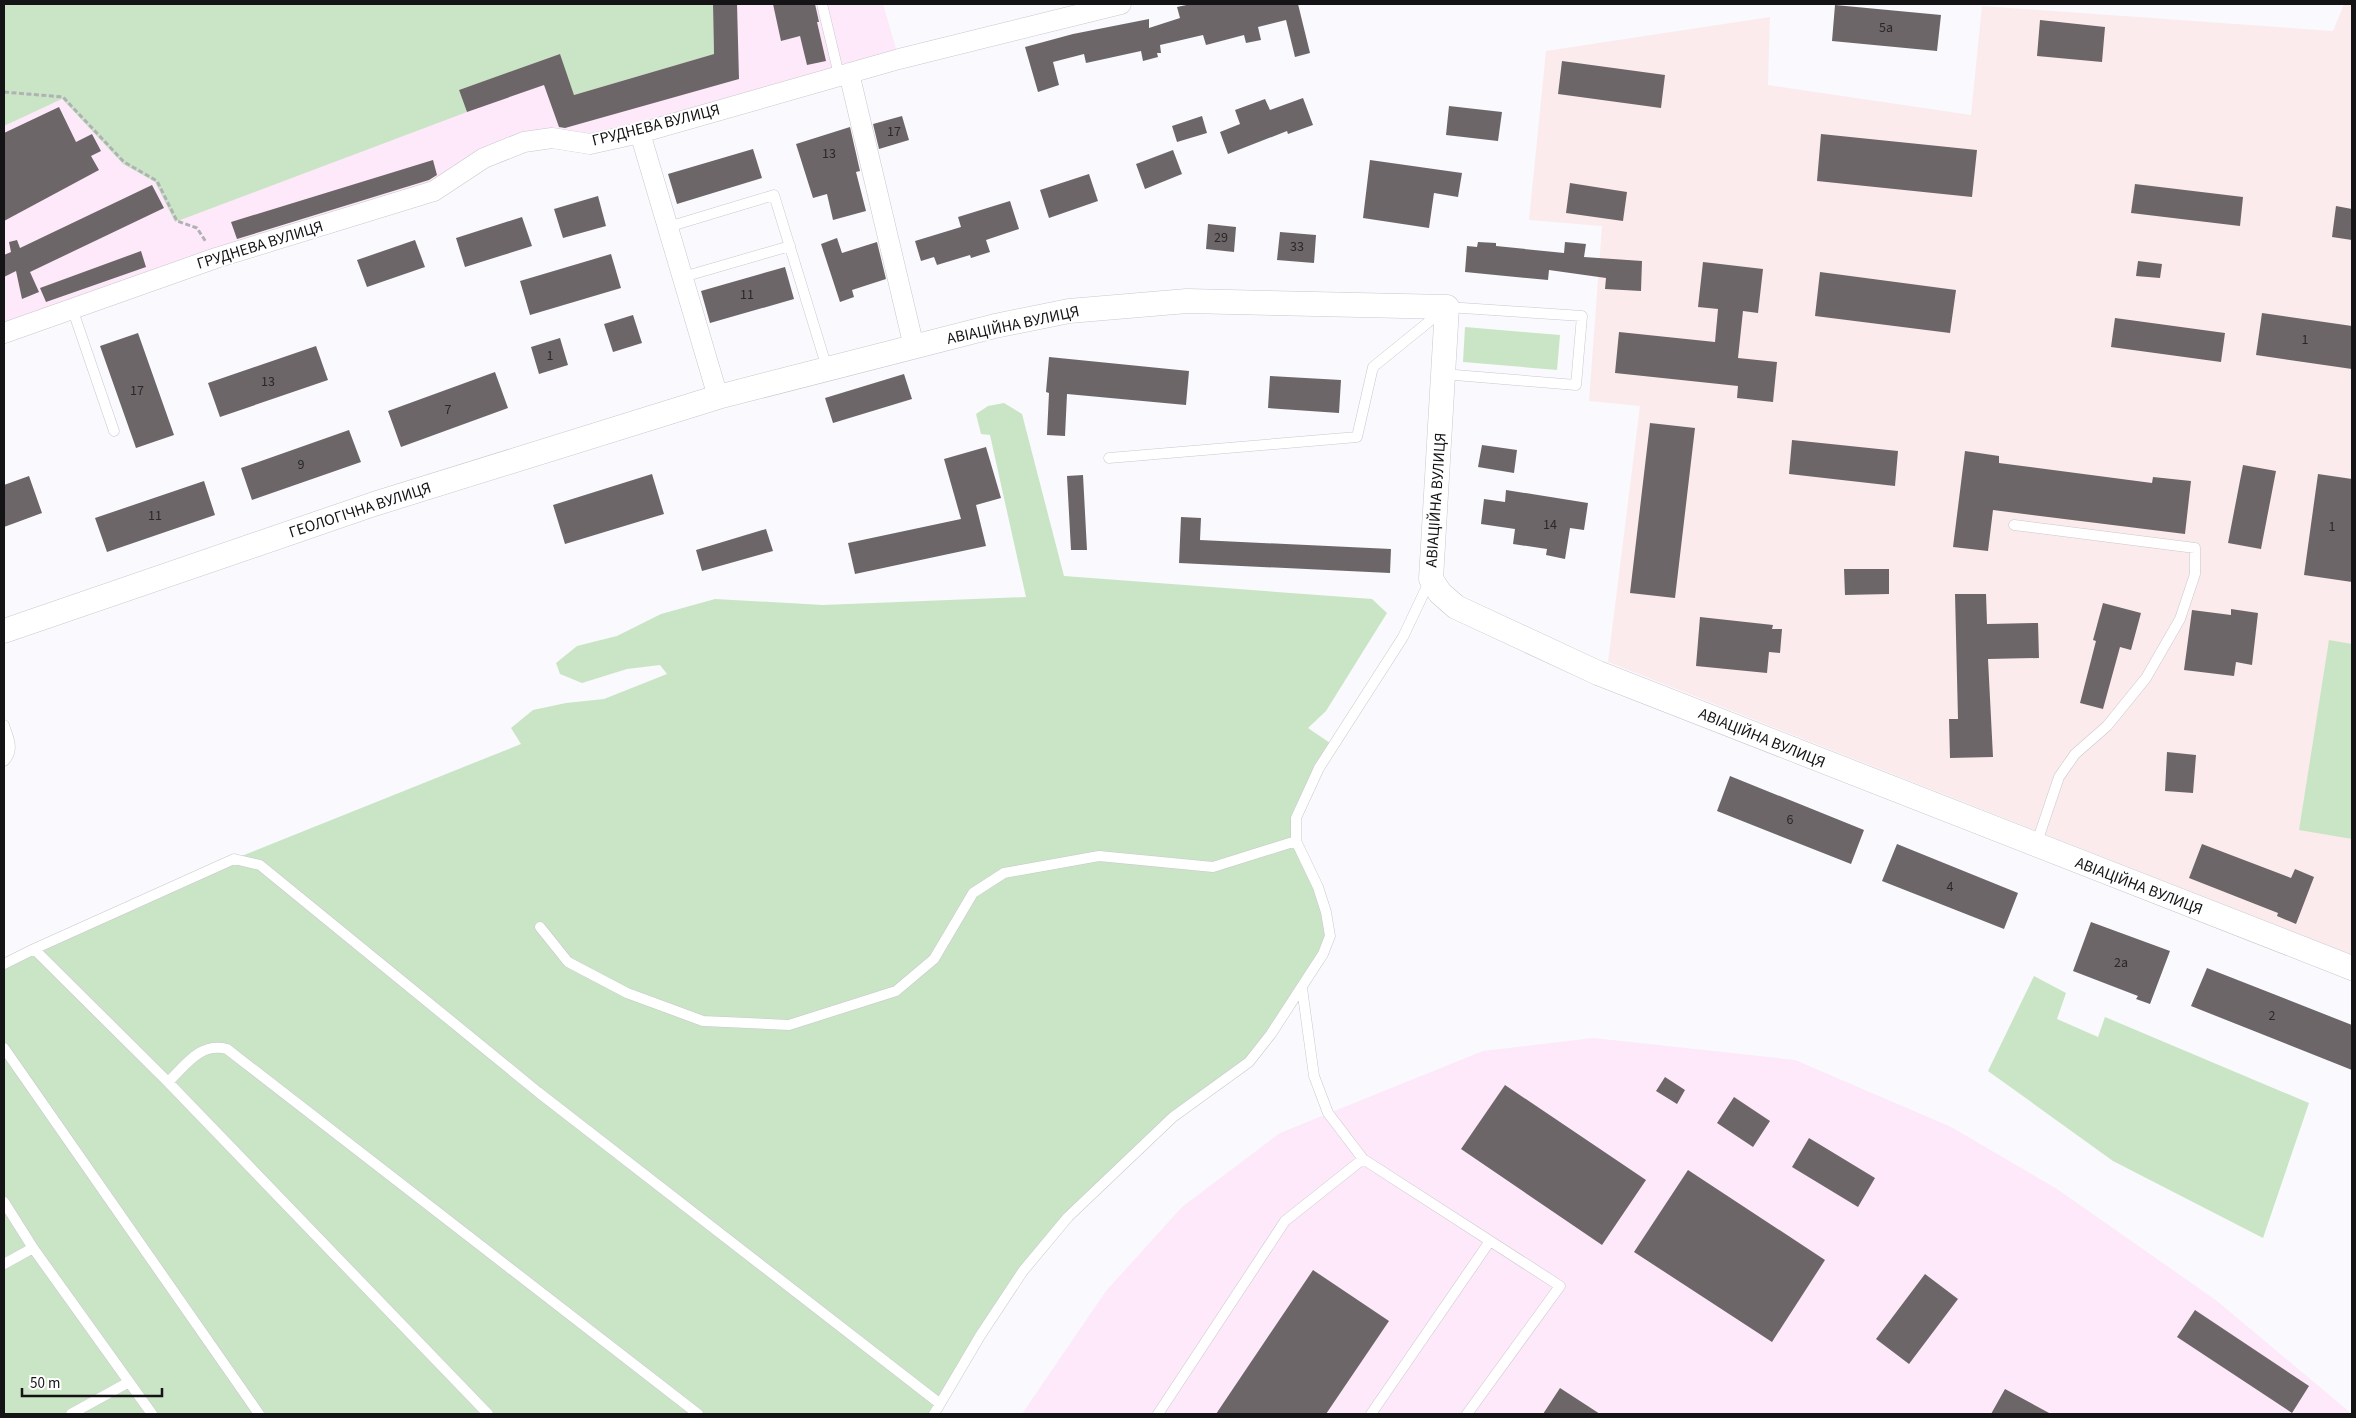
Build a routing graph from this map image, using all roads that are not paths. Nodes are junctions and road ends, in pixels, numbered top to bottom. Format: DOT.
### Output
graph roads {
  1 [pos="822,4"];
  2 [pos="1121,4"];
  3 [pos="844,74"];
  4 [pos="640,132"];
  5 [pos="668,226"];
  6 [pos="790,246"];
  7 [pos="683,277"];
  8 [pos="1447,307"];
  9 [pos="72,308"];
  10 [pos="4,333"];
  11 [pos="914,347"];
  12 [pos="827,368"];
  13 [pos="1443,374"];
  14 [pos="718,397"];
  15 [pos="114,431"];
  16 [pos="1109,458"];
  17 [pos="2014,525"];
  18 [pos="1431,579"];
  19 [pos="4,631"];
  20 [pos="4,725"];
  21 [pos="4,761"];
  22 [pos="1296,842"];
  23 [pos="2036,846"];
  24 [pos="540,927"];
  25 [pos="34,948"];
  26 [pos="4,964"];
  27 [pos="2352,968"];
  28 [pos="1302,988"];
  29 [pos="4,1048"];
  30 [pos="168,1082"];
  31 [pos="1362,1159"];
  32 [pos="4,1202"];
  33 [pos="1490,1241"];
  34 [pos="33,1248"];
  35 [pos="4,1264"];
  36 [pos="129,1382"];
  37 [pos="939,1403"];
  38 [pos="71,1414"];
  39 [pos="152,1414"];
  40 [pos="259,1414"];
  41 [pos="488,1414"];
  42 [pos="698,1414"];
  43 [pos="934,1414"];
  44 [pos="1158,1414"];
  45 [pos="1371,1414"];
  46 [pos="1467,1414"];
  1 -- 3 [label="lane"];
  2 -- 3 [label="street, ГРУДНЕВА ВУЛИЦЯ"];
  3 -- 4 [label="street, ГРУДНЕВА ВУЛИЦЯ"];
  3 -- 11 [label="street"];
  4 -- 5 [label="street"];
  4 -- 9 [label="street, ГРУДНЕВА ВУЛИЦЯ"];
  5 -- 6 [label="lane"];
  5 -- 7 [label="street"];
  6 -- 7 [label="lane"];
  6 -- 12 [label="lane"];
  7 -- 14 [label="street"];
  8 -- 11 [label="street, АВІАЦІЙНА ВУЛИЦЯ"];
  8 -- 13 [label="street, АВІАЦІЙНА ВУЛИЦЯ"];
  8 -- 13 [label="lane"];
  8 -- 16 [label="lane"];
  9 -- 10 [label="street, ГРУДНЕВА ВУЛИЦЯ"];
  9 -- 15 [label="lane"];
  11 -- 12 [label="street, АВІАЦІЙНА ВУЛИЦЯ"];
  12 -- 14 [label="street, АВІАЦІЙНА ВУЛИЦЯ"];
  13 -- 18 [label="street, АВІАЦІЙНА ВУЛИЦЯ"];
  14 -- 19 [label="street, ГЕОЛОГІЧНА ВУЛИЦЯ"];
  17 -- 23 [label="lane"];
  18 -- 22 [label="lane"];
  18 -- 23 [label="street, АВІАЦІЙНА ВУЛИЦЯ"];
  20 -- 21 [label="lane"];
  22 -- 24 [label="lane"];
  22 -- 28 [label="lane"];
  23 -- 27 [label="street, АВІАЦІЙНА ВУЛИЦЯ"];
  25 -- 26 [label="lane"];
  25 -- 30 [label="lane"];
  25 -- 37 [label="lane"];
  28 -- 31 [label="lane"];
  28 -- 37 [label="lane"];
  29 -- 40 [label="lane"];
  30 -- 41 [label="lane"];
  30 -- 42 [label="lane"];
  31 -- 33 [label="lane"];
  31 -- 44 [label="lane"];
  32 -- 34 [label="lane"];
  33 -- 45 [label="lane"];
  33 -- 46 [label="lane"];
  34 -- 35 [label="lane"];
  34 -- 36 [label="lane"];
  36 -- 38 [label="lane"];
  36 -- 39 [label="lane"];
  37 -- 43 [label="lane"];
}
